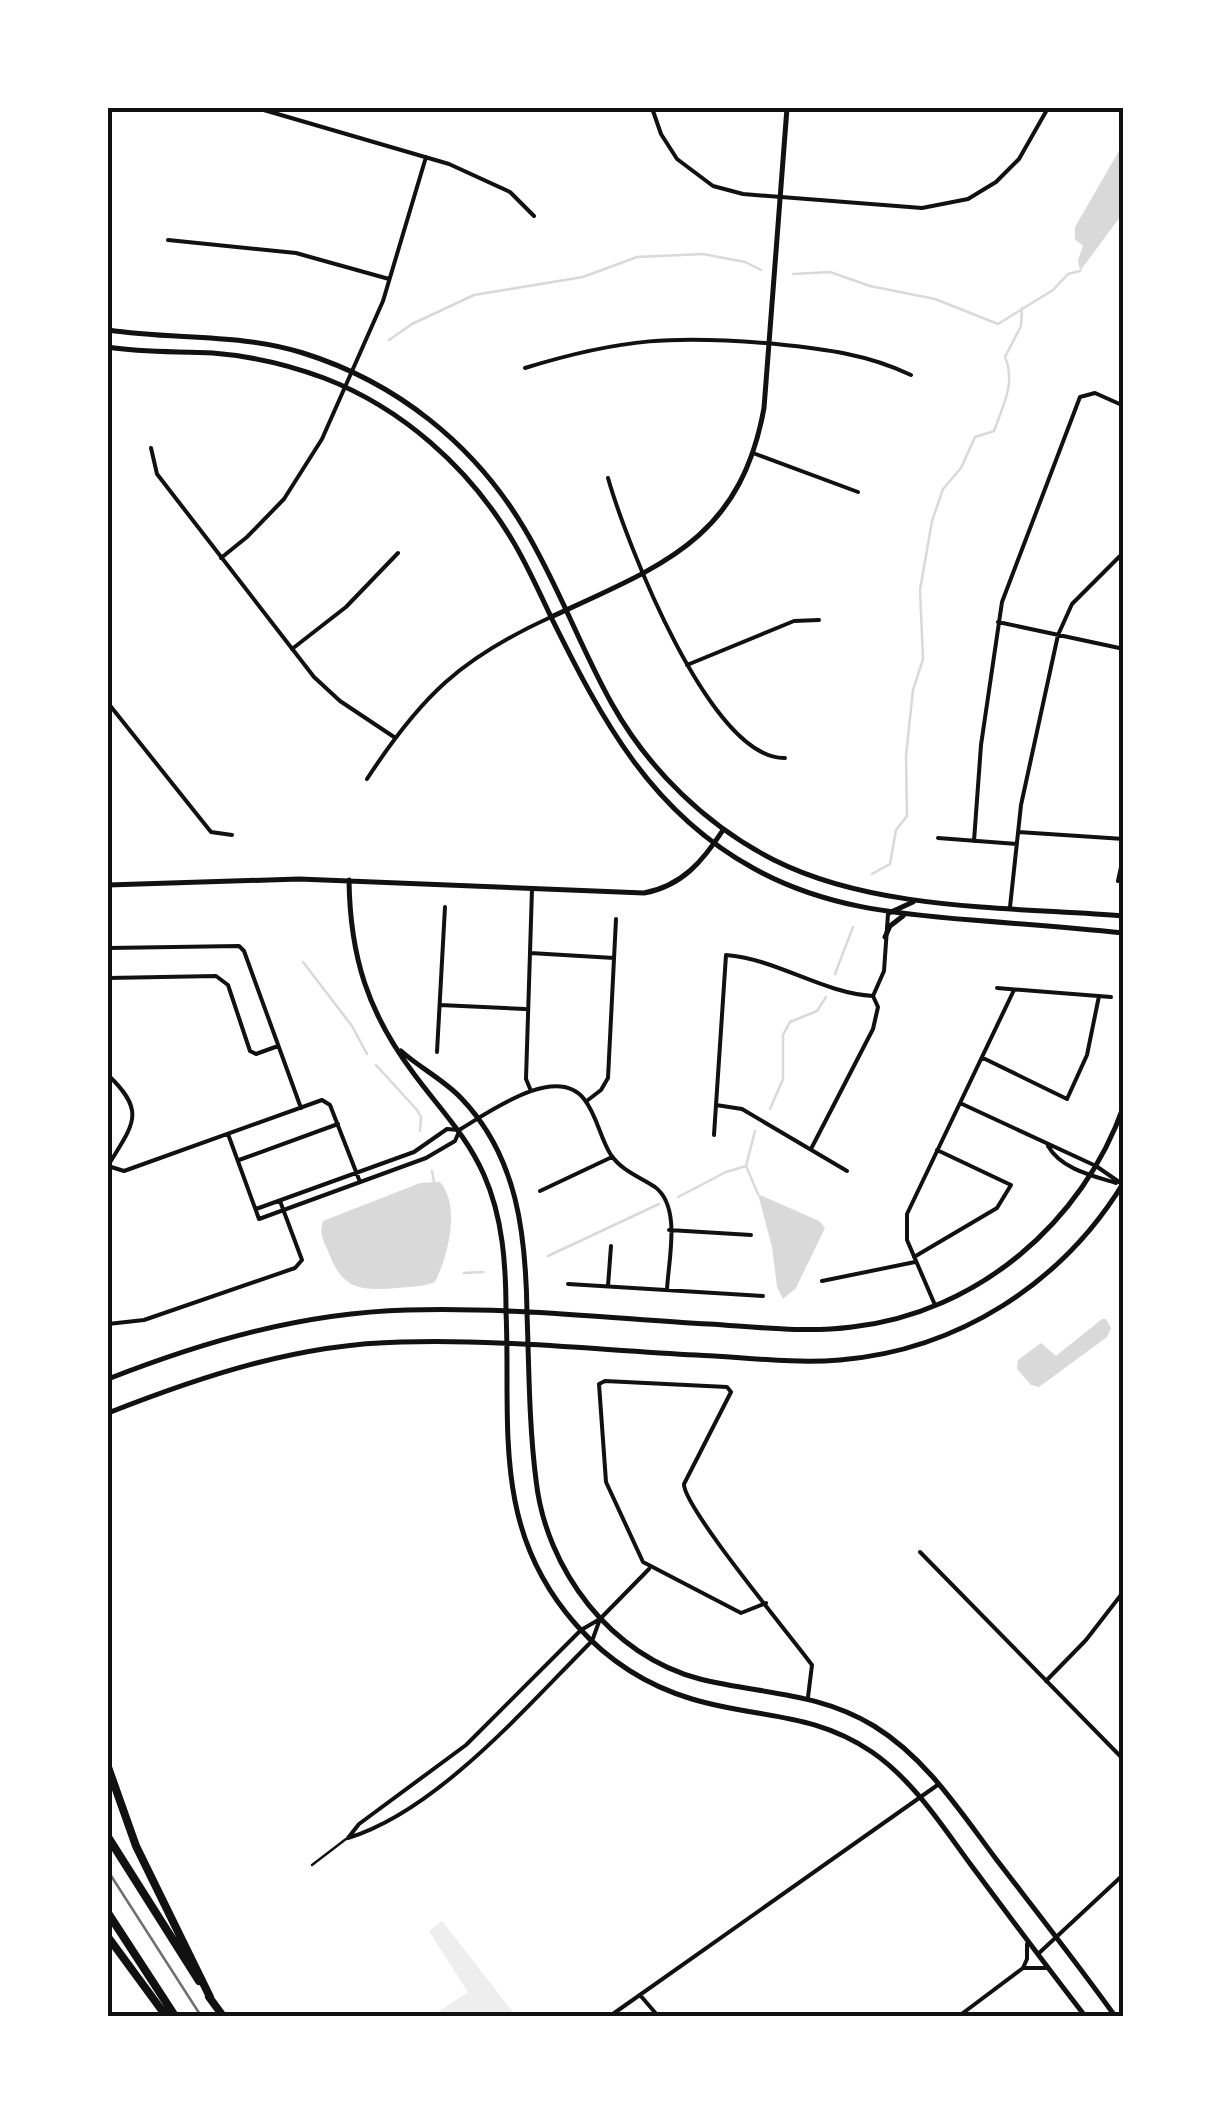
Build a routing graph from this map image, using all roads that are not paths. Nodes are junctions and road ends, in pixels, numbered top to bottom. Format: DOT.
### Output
graph roads {
  1 [pos="257,108"];
  2 [pos="652,108"];
  3 [pos="788,108"];
  4 [pos="1048,108"];
  5 [pos="426,157"];
  6 [pos="780,198"];
  7 [pos="534,216"];
  8 [pos="168,240"];
  9 [pos="390,280"];
  10 [pos="108,330"];
  11 [pos="769,344"];
  12 [pos="108,347"];
  13 [pos="525,368"];
  14 [pos="351,372"];
  15 [pos="910,375"];
  16 [pos="344,387"];
  17 [pos="1124,406"];
  18 [pos="151,448"];
  19 [pos="754,454"];
  20 [pos="608,478"];
  21 [pos="858,492"];
  22 [pos="398,552"];
  23 [pos="1124,552"];
  24 [pos="221,558"];
  25 [pos="645,575"];
  26 [pos="566,610"];
  27 [pos="551,618"];
  28 [pos="819,620"];
  29 [pos="998,622"];
  30 [pos="1058,635"];
  31 [pos="292,649"];
  32 [pos="1124,649"];
  33 [pos="687,665"];
  34 [pos="108,703"];
  35 [pos="394,737"];
  36 [pos="785,758"];
  37 [pos="367,778"];
  38 [pos="723,830"];
  39 [pos="1018,832"];
  40 [pos="232,836"];
  41 [pos="938,838"];
  42 [pos="1124,840"];
  43 [pos="974,841"];
  44 [pos="714,844"];
  45 [pos="1016,844"];
  46 [pos="1124,853"];
  47 [pos="349,880"];
  48 [pos="1118,881"];
  49 [pos="108,885"];
  50 [pos="532,889"];
  51 [pos="921,900"];
  52 [pos="445,907"];
  53 [pos="1010,907"];
  54 [pos="888,914"];
  55 [pos="906,915"];
  56 [pos="1124,916"];
  57 [pos="616,919"];
  58 [pos="1124,932"];
  59 [pos="885,938"];
  60 [pos="108,948"];
  61 [pos="530,953"];
  62 [pos="614,958"];
  63 [pos="108,978"];
  64 [pos="997,988"];
  65 [pos="1014,990"];
  66 [pos="873,996"];
  67 [pos="1099,996"];
  68 [pos="1111,997"];
  69 [pos="440,1005"];
  70 [pos="527,1009"];
  71 [pos="278,1046"];
  72 [pos="399,1049"];
  73 [pos="438,1052"];
  74 [pos="983,1058"];
  75 [pos="108,1076"];
  76 [pos="531,1091"];
  77 [pos="586,1101"];
  78 [pos="960,1102"];
  79 [pos="716,1104"];
  80 [pos="1124,1105"];
  81 [pos="301,1108"];
  82 [pos="477,1119"];
  83 [pos="338,1124"];
  84 [pos="459,1130"];
  85 [pos="228,1134"];
  86 [pos="714,1135"];
  87 [pos="1048,1146"];
  88 [pos="812,1149"];
  89 [pos="936,1150"];
  90 [pos="612,1157"];
  91 [pos="238,1160"];
  92 [pos="1096,1166"];
  93 [pos="108,1167"];
  94 [pos="847,1171"];
  95 [pos="356,1173"];
  96 [pos="1090,1176"];
  97 [pos="360,1182"];
  98 [pos="1123,1183"];
  99 [pos="540,1191"];
  100 [pos="280,1200"];
  101 [pos="256,1208"];
  102 [pos="283,1210"];
  103 [pos="669,1230"];
  104 [pos="751,1235"];
  105 [pos="611,1246"];
  106 [pos="914,1260"];
  107 [pos="822,1281"];
  108 [pos="568,1284"];
  109 [pos="608,1286"];
  110 [pos="666,1290"];
  111 [pos="763,1296"];
  112 [pos="934,1306"];
  113 [pos="506,1312"];
  114 [pos="527,1313"];
  115 [pos="108,1324"];
  116 [pos="508,1344"];
  117 [pos="528,1345"];
  118 [pos="108,1379"];
  119 [pos="108,1413"];
  120 [pos="920,1552"];
  121 [pos="651,1568"];
  122 [pos="1124,1591"];
  123 [pos="766,1603"];
  124 [pos="600,1619"];
  125 [pos="580,1630"];
  126 [pos="592,1641"];
  127 [pos="1046,1681"];
  128 [pos="808,1697"];
  129 [pos="1124,1760"];
  130 [pos="108,1767"];
  131 [pos="939,1784"];
  132 [pos="920,1798"];
  133 [pos="108,1837"];
  134 [pos="348,1838"];
  135 [pos="312,1865"];
  136 [pos="1124,1874"];
  137 [pos="108,1913"];
  138 [pos="108,1938"];
  139 [pos="1026,1938"];
  140 [pos="1058,1939"];
  141 [pos="1038,1954"];
  142 [pos="1022,1968"];
  143 [pos="1050,1970"];
  144 [pos="640,1995"];
  145 [pos="210,1997"];
  146 [pos="166,2016"];
  147 [pos="175,2016"];
  148 [pos="224,2016"];
  149 [pos="610,2016"];
  150 [pos="658,2016"];
  151 [pos="958,2016"];
  152 [pos="1086,2016"];
  153 [pos="1115,2016"];
  1 -- 5 [label="street"];
  2 -- 6 [label="street"];
  3 -- 6 [label="main road"];
  4 -- 6 [label="street"];
  5 -- 7 [label="street"];
  5 -- 9 [label="street"];
  6 -- 11 [label="main road"];
  8 -- 9 [label="street"];
  9 -- 14 [label="street"];
  10 -- 14 [label="main road"];
  11 -- 13 [label="street"];
  11 -- 15 [label="street"];
  11 -- 19 [label="main road"];
  12 -- 16 [label="main road"];
  14 -- 16 [label="street"];
  14 -- 26 [label="main road"];
  16 -- 24 [label="street"];
  16 -- 27 [label="main road"];
  17 -- 29 [label="street"];
  18 -- 24 [label="street"];
  19 -- 21 [label="street"];
  19 -- 25 [label="main road"];
  20 -- 25 [label="street"];
  22 -- 31 [label="street"];
  23 -- 30 [label="street"];
  24 -- 31 [label="street"];
  25 -- 26 [label="main road"];
  25 -- 33 [label="street"];
  26 -- 27 [label="main road"];
  26 -- 38 [label="main road"];
  27 -- 35 [label="street"];
  27 -- 44 [label="main road"];
  28 -- 33 [label="street"];
  29 -- 30 [label="street"];
  29 -- 43 [label="street"];
  30 -- 32 [label="street"];
  30 -- 39 [label="street"];
  31 -- 35 [label="street"];
  33 -- 36 [label="street"];
  34 -- 40 [label="street"];
  35 -- 37 [label="street"];
  38 -- 44 [label="main road"];
  38 -- 51 [label="main road"];
  39 -- 42 [label="street"];
  39 -- 45 [label="street"];
  41 -- 43 [label="street"];
  43 -- 45 [label="street"];
  44 -- 50 [label="main road"];
  44 -- 54 [label="main road"];
  45 -- 53 [label="street"];
  46 -- 48 [label="street"];
  47 -- 49 [label="main road"];
  47 -- 50 [label="main road"];
  47 -- 72 [label="main road"];
  50 -- 61 [label="street"];
  51 -- 53 [label="main road"];
  51 -- 54 [label="main road"];
  52 -- 69 [label="street"];
  53 -- 56 [label="main road"];
  54 -- 55 [label="main road"];
  54 -- 59 [label="street"];
  55 -- 58 [label="main road"];
  55 -- 59 [label="main road"];
  57 -- 62 [label="street"];
  59 -- 66 [label="street"];
  60 -- 71 [label="street"];
  61 -- 62 [label="street"];
  61 -- 70 [label="street"];
  62 -- 77 [label="street"];
  63 -- 71 [label="street"];
  64 -- 65 [label="street"];
  65 -- 67 [label="street"];
  65 -- 74 [label="street"];
  66 -- 79 [label="street"];
  66 -- 88 [label="street"];
  67 -- 68 [label="street"];
  67 -- 74 [label="street"];
  69 -- 70 [label="street"];
  69 -- 73 [label="street"];
  70 -- 76 [label="street"];
  71 -- 81 [label="street"];
  72 -- 82 [label="main road"];
  72 -- 84 [label="main road"];
  74 -- 78 [label="street"];
  75 -- 93 [label="street"];
  76 -- 77 [label="street"];
  76 -- 82 [label="street"];
  77 -- 90 [label="street"];
  78 -- 87 [label="street"];
  78 -- 89 [label="street"];
  79 -- 86 [label="street"];
  79 -- 88 [label="street"];
  80 -- 92 [label="main road"];
  81 -- 83 [label="street"];
  81 -- 85 [label="street"];
  82 -- 84 [label="street"];
  82 -- 114 [label="main road"];
  83 -- 91 [label="street"];
  83 -- 95 [label="street"];
  84 -- 95 [label="street"];
  84 -- 97 [label="street"];
  84 -- 113 [label="main road"];
  85 -- 91 [label="street"];
  85 -- 93 [label="street"];
  87 -- 92 [label="street"];
  87 -- 96 [label="street"];
  88 -- 94 [label="street"];
  89 -- 106 [label="street"];
  89 -- 106 [label="street"];
  90 -- 99 [label="street"];
  90 -- 103 [label="street"];
  91 -- 101 [label="street"];
  92 -- 96 [label="main road"];
  92 -- 98 [label="street"];
  95 -- 97 [label="street"];
  95 -- 100 [label="street"];
  96 -- 98 [label="street"];
  96 -- 112 [label="main road"];
  97 -- 102 [label="street"];
  98 -- 117 [label="main road"];
  100 -- 101 [label="street"];
  100 -- 102 [label="street"];
  101 -- 102 [label="street"];
  102 -- 115 [label="street"];
  103 -- 104 [label="street"];
  103 -- 110 [label="street"];
  105 -- 109 [label="street"];
  106 -- 107 [label="street"];
  106 -- 112 [label="street"];
  108 -- 109 [label="street"];
  109 -- 110 [label="street"];
  110 -- 111 [label="street"];
  112 -- 114 [label="main road"];
  113 -- 114 [label="main road"];
  113 -- 116 [label="main road"];
  113 -- 118 [label="main road"];
  114 -- 117 [label="main road"];
  116 -- 117 [label="main road"];
  116 -- 119 [label="main road"];
  116 -- 125 [label="main road"];
  117 -- 124 [label="main road"];
  120 -- 127 [label="street"];
  121 -- 123 [label="street"];
  121 -- 123 [label="street"];
  121 -- 124 [label="street"];
  122 -- 127 [label="street"];
  123 -- 128 [label="street"];
  124 -- 125 [label="street"];
  124 -- 126 [label="street"];
  124 -- 128 [label="main road"];
  125 -- 126 [label="main road"];
  125 -- 134 [label="street"];
  126 -- 132 [label="main road"];
  126 -- 134 [label="street"];
  127 -- 129 [label="street"];
  128 -- 131 [label="main road"];
  130 -- 145 [label="highway"];
  131 -- 132 [label="street"];
  131 -- 140 [label="main road"];
  132 -- 139 [label="main road"];
  132 -- 144 [label="street"];
  133 -- 145 [label="highway"];
  134 -- 135 [label="lane"];
  136 -- 140 [label="street"];
  137 -- 147 [label="highway"];
  138 -- 146 [label="highway"];
  139 -- 141 [label="main road"];
  139 -- 142 [label="street"];
  140 -- 141 [label="street"];
  140 -- 153 [label="main road"];
  141 -- 143 [label="main road"];
  142 -- 143 [label="street"];
  142 -- 151 [label="street"];
  143 -- 152 [label="main road"];
  144 -- 149 [label="street"];
  144 -- 150 [label="street"];
  145 -- 148 [label="highway"];
}
